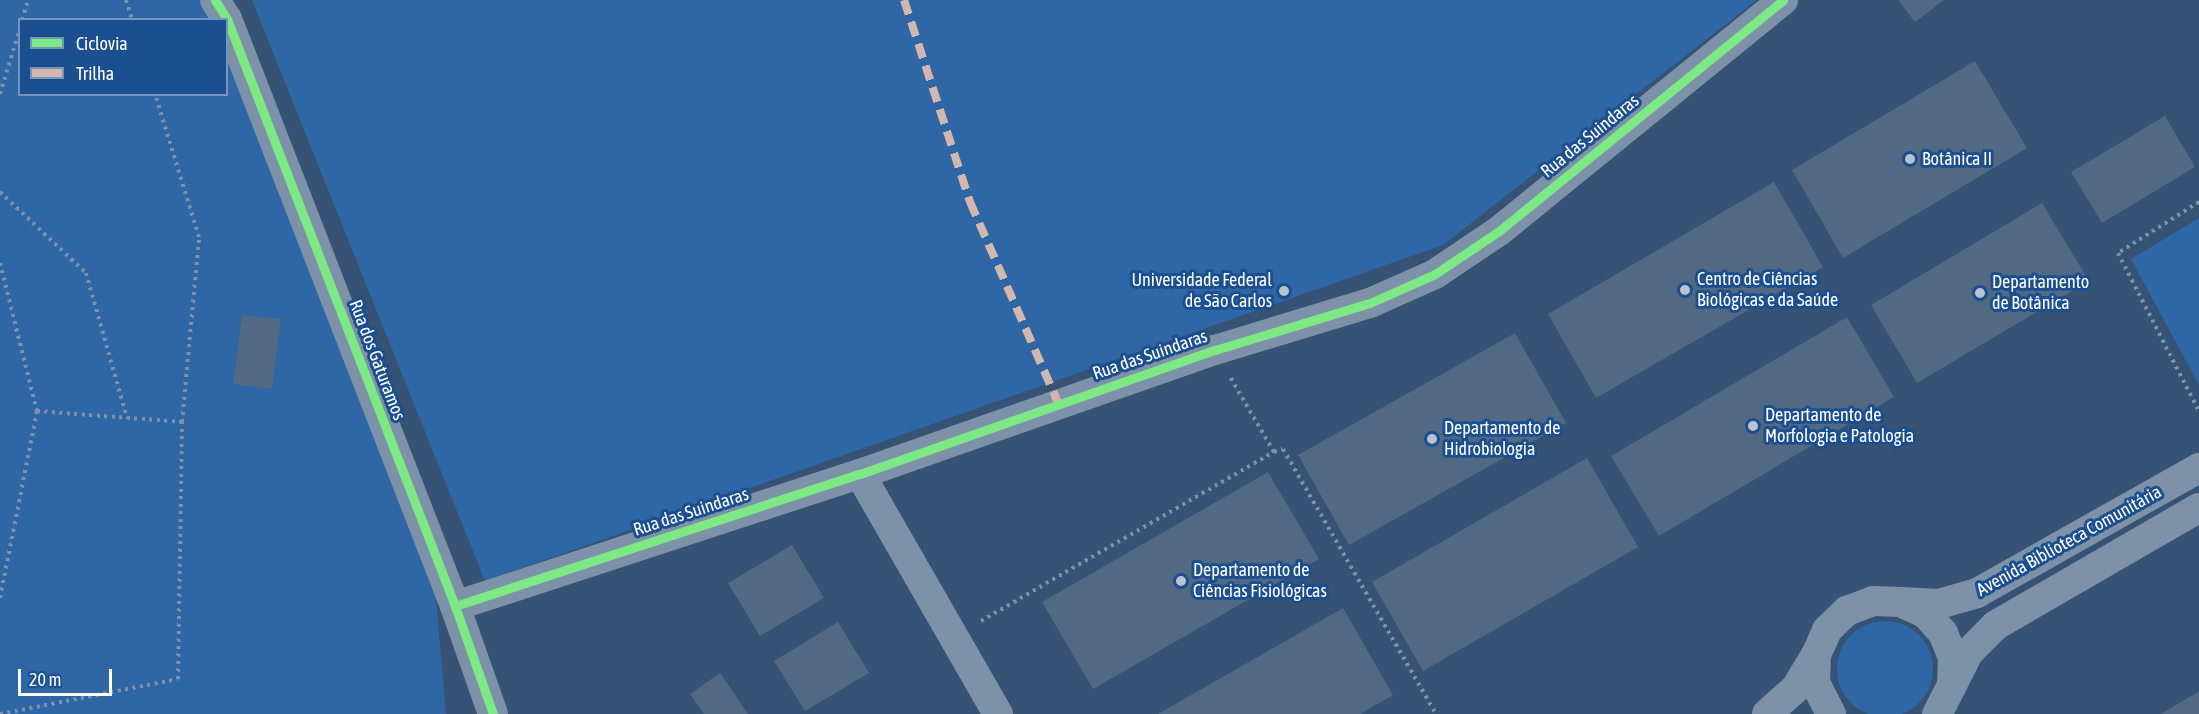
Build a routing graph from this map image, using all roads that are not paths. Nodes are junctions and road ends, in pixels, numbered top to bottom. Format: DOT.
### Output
graph roads {
  1 [pos="1783,0"];
  2 [pos="228,29"];
  3 [pos="2199,468"];
  4 [pos="860,474"];
  5 [pos="2199,508"];
  6 [pos="1900,602"];
  7 [pos="455,606"];
  8 [pos="1816,655"];
  9 [pos="1952,685"];
  10 [pos="493,714"];
  11 [pos="998,714"];
  12 [pos="1767,714"];
  13 [pos="1832,714"];
  14 [pos="1937,714"];
  1 -- 4 [label="street, Rua das Suindaras"];
  2 -- 7 [label="street, Rua dos Gaturamos"];
  3 -- 6 [label="street, Avenida Biblioteca Comunitária"];
  4 -- 7 [label="street, Rua das Suindaras"];
  4 -- 11 [label="street"];
  5 -- 9 [label="street, Avenida Biblioteca Comunitária"];
  6 -- 8 [label="street, Avenida Biblioteca Comunitária"];
  6 -- 9 [label="street"];
  7 -- 10 [label="street, Rua dos Gaturamos"];
  8 -- 12 [label="street"];
  8 -- 13 [label="street"];
  9 -- 14 [label="street, Avenida Biblioteca Comunitária"];
}
